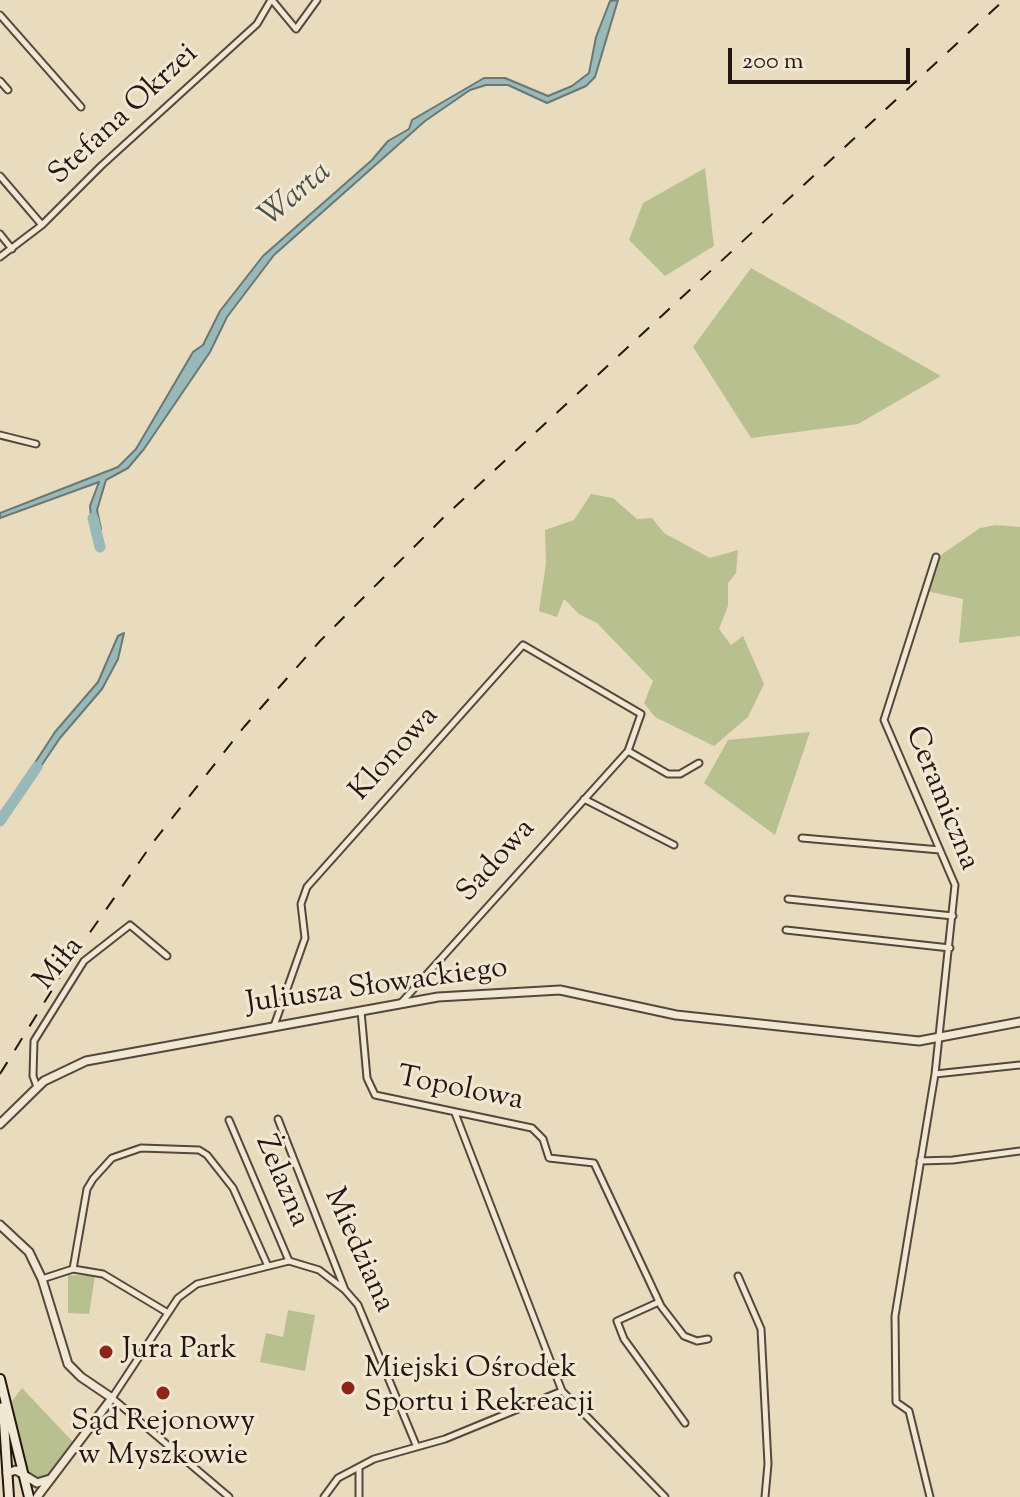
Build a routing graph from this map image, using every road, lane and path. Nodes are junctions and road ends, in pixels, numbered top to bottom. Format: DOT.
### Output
graph roads {
  1 [pos="272,0"];
  2 [pos="317,0"];
  3 [pos="0,15"];
  4 [pos="0,81"];
  5 [pos="8,90"];
  6 [pos="81,107"];
  7 [pos="0,176"];
  8 [pos="42,225"];
  9 [pos="1,235"];
  10 [pos="11,247"];
  11 [pos="0,257"];
  12 [pos="0,435"];
  13 [pos="36,444"];
  14 [pos="936,557"];
  15 [pos="641,714"];
  16 [pos="628,751"];
  17 [pos="699,763"];
  18 [pos="584,799"];
  19 [pos="802,838"];
  20 [pos="674,845"];
  21 [pos="941,851"];
  22 [pos="788,899"];
  23 [pos="953,916"];
  24 [pos="786,930"];
  25 [pos="950,948"];
  26 [pos="167,956"];
  27 [pos="401,1003"];
  28 [pos="361,1010"];
  29 [pos="1020,1022"];
  30 [pos="274,1026"];
  31 [pos="938,1039"];
  32 [pos="1020,1065"];
  33 [pos="935,1074"];
  34 [pos="37,1087"];
  35 [pos="455,1113"];
  36 [pos="278,1119"];
  37 [pos="229,1120"];
  38 [pos="0,1124"];
  39 [pos="1020,1151"];
  40 [pos="920,1161"];
  41 [pos="0,1225"];
  42 [pos="289,1261"];
  43 [pos="267,1264"];
  44 [pos="73,1269"];
  45 [pos="738,1276"];
  46 [pos="42,1279"];
  47 [pos="345,1290"];
  48 [pos="659,1302"];
  49 [pos="168,1313"];
  50 [pos="708,1339"];
  51 [pos="1,1383"];
  52 [pos="562,1391"];
  53 [pos="112,1398"];
  54 [pos="685,1423"];
  55 [pos="416,1445"];
  56 [pos="359,1467"];
  57 [pos="3,1474"];
  58 [pos="24,1475"];
  59 [pos="53,1478"];
  60 [pos="9,1497"];
  61 [pos="29,1497"];
  62 [pos="37,1497"];
  63 [pos="229,1497"];
  64 [pos="324,1497"];
  65 [pos="359,1497"];
  66 [pos="665,1497"];
  67 [pos="765,1497"];
  68 [pos="930,1497"];
  1 -- 2 [label="street"];
  1 -- 8 [label="street, Stefana Okrzei"];
  3 -- 6 [label="street"];
  4 -- 5 [label="street"];
  7 -- 8 [label="street"];
  8 -- 10 [label="street, Stefana Okrzei"];
  9 -- 10 [label="street"];
  10 -- 11 [label="street, Stefana Okrzei"];
  12 -- 13 [label="street"];
  14 -- 21 [label="street, Ceramiczna"];
  15 -- 16 [label="street, Sadowa"];
  15 -- 30 [label="street, Klonowa"];
  16 -- 17 [label="street"];
  16 -- 18 [label="street, Sadowa"];
  18 -- 20 [label="street"];
  18 -- 27 [label="street, Sadowa"];
  19 -- 21 [label="street"];
  21 -- 23 [label="street, Ceramiczna"];
  22 -- 23 [label="street"];
  23 -- 25 [label="street, Ceramiczna"];
  24 -- 25 [label="street"];
  25 -- 31 [label="street, Ceramiczna"];
  26 -- 34 [label="street, Miła"];
  27 -- 28 [label="street, Juliusza Słowackiego"];
  27 -- 31 [label="street, Juliusza Słowackiego"];
  28 -- 30 [label="street, Juliusza Słowackiego"];
  28 -- 35 [label="street, Topolowa"];
  29 -- 31 [label="street, Juliusza Słowackiego"];
  30 -- 34 [label="street, Juliusza Słowackiego"];
  31 -- 33 [label="street, Ceramiczna"];
  32 -- 33 [label="street"];
  33 -- 40 [label="street, Ceramiczna"];
  34 -- 38 [label="street, Juliusza Słowackiego"];
  35 -- 48 [label="street, Topolowa"];
  35 -- 52 [label="street"];
  36 -- 47 [label="street, Miedziana"];
  37 -- 42 [label="street, Żelazna"];
  39 -- 40 [label="street"];
  40 -- 68 [label="street, Ceramiczna"];
  41 -- 46 [label="street"];
  42 -- 43 [label="street"];
  42 -- 47 [label="street"];
  43 -- 44 [label="street"];
  43 -- 49 [label="street"];
  44 -- 46 [label="street"];
  44 -- 49 [label="street"];
  45 -- 67 [label="street"];
  46 -- 53 [label="street"];
  47 -- 55 [label="street, Miedziana"];
  48 -- 50 [label="street, Topolowa"];
  48 -- 54 [label="street"];
  49 -- 53 [label="street"];
  51 -- 57 [label="main road"];
  51 -- 58 [label="main road"];
  52 -- 55 [label="street"];
  52 -- 66 [label="street"];
  53 -- 59 [label="street"];
  53 -- 63 [label="street"];
  55 -- 56 [label="street"];
  56 -- 64 [label="street"];
  56 -- 65 [label="street"];
  57 -- 58 [label="street"];
  57 -- 60 [label="main road"];
  58 -- 59 [label="street"];
  58 -- 61 [label="main road"];
  59 -- 62 [label="street"];
}
